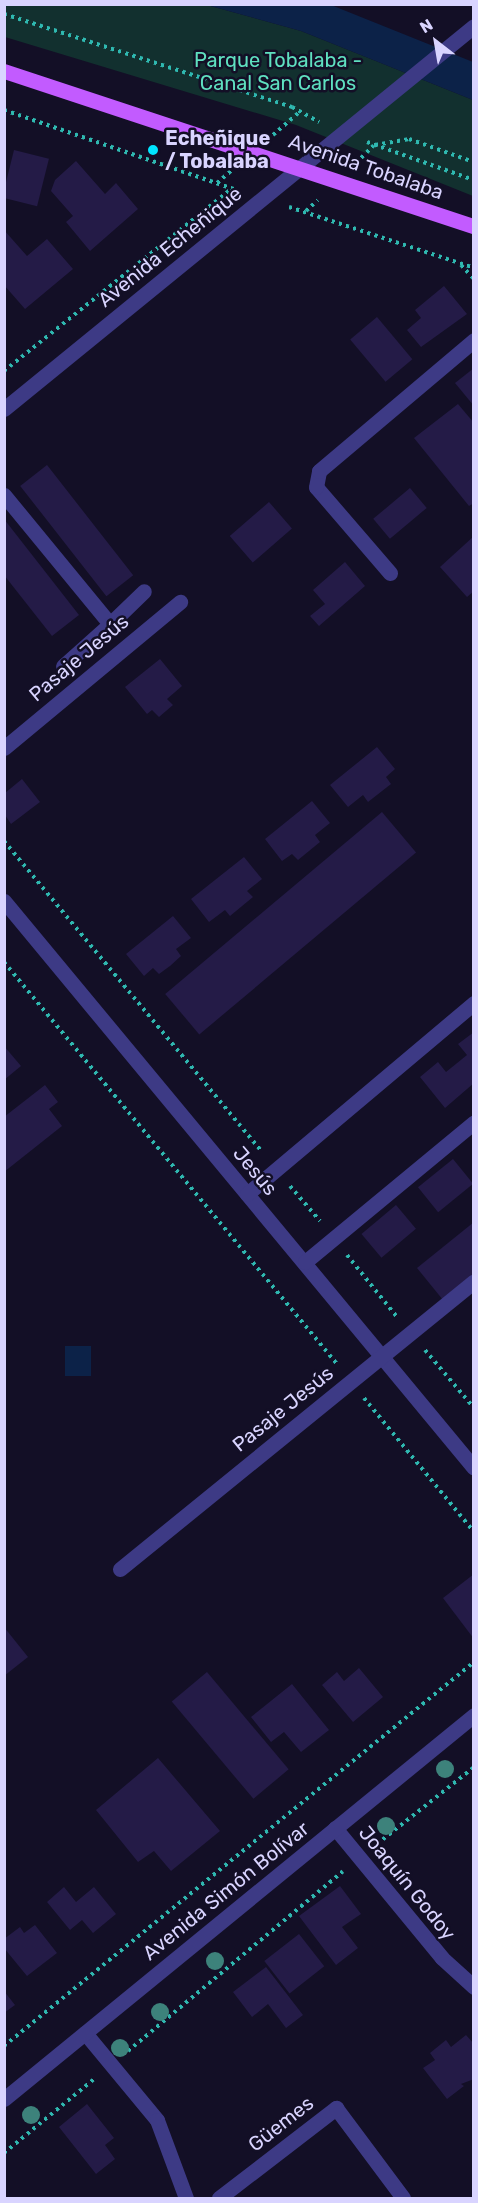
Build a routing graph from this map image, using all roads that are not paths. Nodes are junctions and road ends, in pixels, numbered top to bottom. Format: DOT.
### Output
graph roads {
  1 [pos="474,26"];
  2 [pos="4,71"];
  3 [pos="301,166"];
  4 [pos="474,226"];
  5 [pos="474,340"];
  6 [pos="4,409"];
  7 [pos="4,495"];
  8 [pos="390,573"];
  9 [pos="144,591"];
  10 [pos="180,602"];
  11 [pos="110,624"];
  12 [pos="63,666"];
  13 [pos="4,748"];
  14 [pos="4,901"];
  15 [pos="474,1003"];
  16 [pos="474,1122"];
  17 [pos="246,1194"];
  18 [pos="305,1262"];
  19 [pos="474,1281"];
  20 [pos="381,1356"];
  21 [pos="474,1468"];
  22 [pos="120,1569"];
  23 [pos="474,1715"];
  24 [pos="335,1828"];
  25 [pos="474,1987"];
  26 [pos="85,2034"];
  27 [pos="4,2099"];
  28 [pos="186,2199"];
  29 [pos="219,2199"];
  30 [pos="403,2199"];
  1 -- 3 [label="street, Avenida Echeñique"];
  2 -- 3 [label="main road, Avenida Tobalaba"];
  3 -- 4 [label="main road, Avenida Tobalaba"];
  3 -- 6 [label="street, Avenida Echeñique"];
  5 -- 8 [label="street"];
  7 -- 11 [label="street"];
  9 -- 11 [label="street"];
  10 -- 13 [label="street, Pasaje Jesús"];
  11 -- 12 [label="street"];
  14 -- 17 [label="street, Jesús"];
  15 -- 17 [label="street"];
  16 -- 18 [label="street"];
  17 -- 18 [label="street, Jesús"];
  18 -- 20 [label="street, Jesús"];
  19 -- 20 [label="street, Pasaje Jesús"];
  20 -- 21 [label="street, Jesús"];
  20 -- 22 [label="street, Pasaje Jesús"];
  23 -- 24 [label="street, Avenida Simón Bolívar"];
  24 -- 25 [label="street, Joaquín Godoy"];
  24 -- 26 [label="street, Avenida Simón Bolívar"];
  26 -- 27 [label="street, Avenida Simón Bolívar"];
  26 -- 28 [label="street"];
  29 -- 30 [label="street, Güemes"];
}
